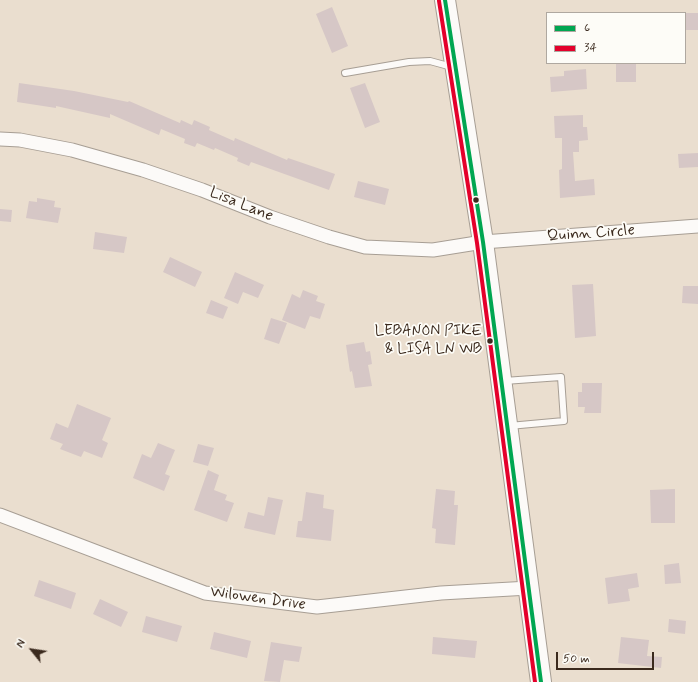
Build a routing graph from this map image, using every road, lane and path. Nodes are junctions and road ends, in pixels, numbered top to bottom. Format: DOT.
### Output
graph roads {
  1 [pos="445,0"];
  2 [pos="456,68"];
  3 [pos="344,73"];
  4 [pos="0,139"];
  5 [pos="698,226"];
  6 [pos="483,242"];
  7 [pos="502,381"];
  8 [pos="508,426"];
  9 [pos="0,515"];
  10 [pos="529,588"];
  11 [pos="540,682"];
  1 -- 2 [label="main road"];
  2 -- 3 [label="lane"];
  2 -- 6 [label="main road"];
  4 -- 6 [label="street, Lisa Lane"];
  5 -- 6 [label="street, Quinn Circle"];
  6 -- 7 [label="main road"];
  7 -- 8 [label="main road"];
  7 -- 8 [label="lane"];
  8 -- 10 [label="main road"];
  9 -- 10 [label="street, Wilowen Drive"];
  10 -- 11 [label="main road"];
}
